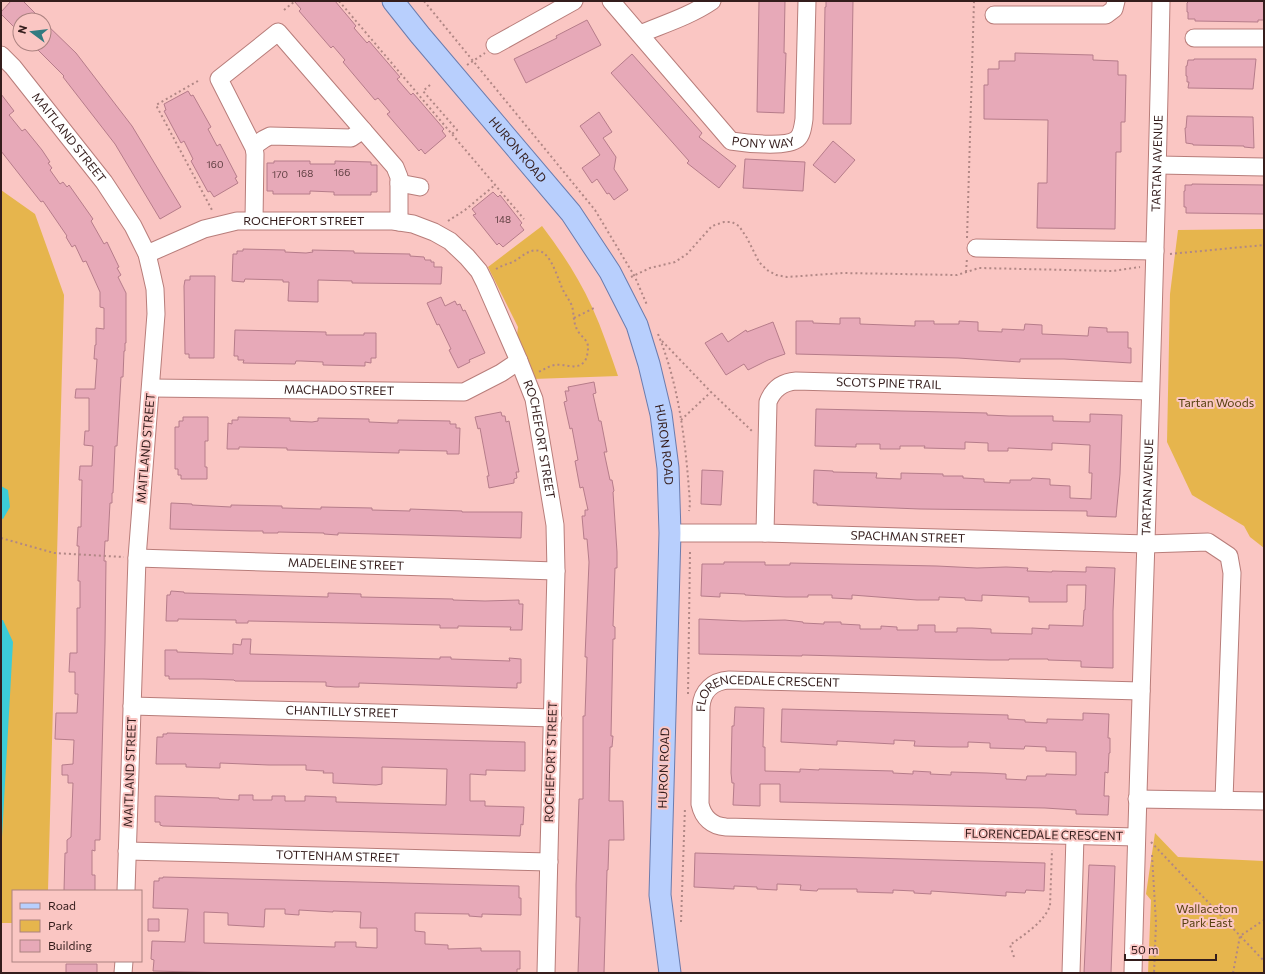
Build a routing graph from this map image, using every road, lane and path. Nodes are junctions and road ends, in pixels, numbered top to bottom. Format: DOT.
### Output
graph roads {
  1 [pos="295,1"];
  2 [pos="339,1"];
  3 [pos="393,1"];
  4 [pos="574,1"];
  5 [pos="611,1"];
  6 [pos="712,1"];
  7 [pos="807,1"];
  8 [pos="974,1"];
  9 [pos="1116,1"];
  10 [pos="1161,1"];
  11 [pos="1050,8"];
  12 [pos="284,10"];
  13 [pos="994,15"];
  14 [pos="640,34"];
  15 [pos="1194,38"];
  16 [pos="1264,38"];
  17 [pos="495,45"];
  18 [pos="1,55"];
  19 [pos="454,75"];
  20 [pos="198,81"];
  21 [pos="430,85"];
  22 [pos="363,130"];
  23 [pos="452,134"];
  24 [pos="254,146"];
  25 [pos="1158,165"];
  26 [pos="1264,168"];
  27 [pos="399,183"];
  28 [pos="495,185"];
  29 [pos="420,187"];
  30 [pos="212,210"];
  31 [pos="524,219"];
  32 [pos="254,220"];
  33 [pos="399,222"];
  34 [pos="448,222"];
  35 [pos="1264,245"];
  36 [pos="970,248"];
  37 [pos="1161,253"];
  38 [pos="146,254"];
  39 [pos="1140,268"];
  40 [pos="496,269"];
  41 [pos="966,272"];
  42 [pos="618,287"];
  43 [pos="596,307"];
  44 [pos="574,318"];
  45 [pos="661,340"];
  46 [pos="522,369"];
  47 [pos="151,388"];
  48 [pos="1150,391"];
  49 [pos="711,392"];
  50 [pos="681,420"];
  51 [pos="767,438"];
  52 [pos="670,533"];
  53 [pos="765,533"];
  54 [pos="1,538"];
  55 [pos="1146,544"];
  56 [pos="137,558"];
  57 [pos="556,571"];
  58 [pos="1141,691"];
  59 [pos="132,706"];
  60 [pos="553,718"];
  61 [pos="1138,799"];
  62 [pos="1224,800"];
  63 [pos="1264,801"];
  64 [pos="1075,836"];
  65 [pos="1136,837"];
  66 [pos="127,850"];
  67 [pos="1052,850"];
  68 [pos="549,862"];
  69 [pos="126,890"];
  70 [pos="1264,920"];
  71 [pos="1240,936"];
  72 [pos="1014,957"];
  73 [pos="1264,961"];
  74 [pos="124,962"];
  75 [pos="123,973"];
  76 [pos="546,973"];
  77 [pos="670,973"];
  78 [pos="1071,973"];
  79 [pos="1133,973"];
  80 [pos="1154,973"];
  81 [pos="1233,973"];
  1 -- 12 [label="path"];
  2 -- 23 [label="path"];
  3 -- 19 [label="main road, HURON ROAD"];
  4 -- 17 [label="street"];
  5 -- 14 [label="street, PONY WAY"];
  6 -- 14 [label="street"];
  7 -- 14 [label="street, PONY WAY"];
  8 -- 36 [label="path"];
  9 -- 11 [label="street"];
  10 -- 25 [label="street, TARTAN AVENUE"];
  11 -- 13 [label="street"];
  15 -- 16 [label="street"];
  17 -- 19 [label="path"];
  18 -- 38 [label="street, MAITLAND STREET"];
  19 -- 42 [label="main road, HURON ROAD"];
  20 -- 30 [label="path"];
  21 -- 23 [label="path"];
  22 -- 24 [label="street"];
  22 -- 24 [label="street"];
  22 -- 27 [label="street"];
  23 -- 28 [label="path"];
  24 -- 32 [label="street"];
  25 -- 26 [label="street"];
  25 -- 37 [label="street, TARTAN AVENUE"];
  27 -- 29 [label="street"];
  27 -- 33 [label="street"];
  28 -- 31 [label="path"];
  28 -- 34 [label="path"];
  32 -- 33 [label="street, ROCHEFORT STREET"];
  32 -- 38 [label="street, ROCHEFORT STREET"];
  33 -- 46 [label="street, ROCHEFORT STREET"];
  35 -- 37 [label="path"];
  36 -- 37 [label="street"];
  36 -- 41 [label="path"];
  37 -- 48 [label="street, TARTAN AVENUE"];
  38 -- 47 [label="street, MAITLAND STREET"];
  39 -- 41 [label="path"];
  40 -- 44 [label="path"];
  41 -- 42 [label="path"];
  42 -- 52 [label="main road, HURON ROAD"];
  43 -- 44 [label="path"];
  44 -- 46 [label="path"];
  45 -- 49 [label="path"];
  46 -- 47 [label="street, MACHADO STREET"];
  46 -- 57 [label="street, ROCHEFORT STREET"];
  47 -- 56 [label="street, MAITLAND STREET"];
  48 -- 51 [label="street, SCOTS PINE TRAIL"];
  48 -- 55 [label="street, TARTAN AVENUE"];
  49 -- 50 [label="path"];
  49 -- 51 [label="path"];
  51 -- 53 [label="street, SCOTS PINE TRAIL"];
  52 -- 53 [label="street, SPACHMAN STREET"];
  52 -- 77 [label="main road, HURON ROAD"];
  53 -- 55 [label="street, SPACHMAN STREET"];
  54 -- 56 [label="path"];
  55 -- 58 [label="street, TARTAN AVENUE"];
  55 -- 62 [label="street, SPACHMAN STREET"];
  56 -- 57 [label="street, MADELEINE STREET"];
  56 -- 59 [label="street, MAITLAND STREET"];
  57 -- 60 [label="street, ROCHEFORT STREET"];
  58 -- 61 [label="street, TARTAN AVENUE"];
  58 -- 64 [label="street, FLORENCEDALE CRESCENT"];
  59 -- 60 [label="street, CHANTILLY STREET"];
  59 -- 66 [label="street, MAITLAND STREET"];
  60 -- 68 [label="street, ROCHEFORT STREET"];
  61 -- 62 [label="street"];
  61 -- 65 [label="street, TARTAN AVENUE"];
  62 -- 63 [label="street"];
  64 -- 65 [label="street, FLORENCEDALE CRESCENT"];
  64 -- 78 [label="street"];
  65 -- 79 [label="street, TARTAN AVENUE"];
  66 -- 68 [label="street, TOTTENHAM STREET"];
  66 -- 69 [label="street, MAITLAND STREET"];
  67 -- 72 [label="path"];
  68 -- 76 [label="street, ROCHEFORT STREET"];
  70 -- 71 [label="path"];
  71 -- 73 [label="path"];
  71 -- 80 [label="path"];
  71 -- 81 [label="path"];
  74 -- 75 [label="street"];
}
